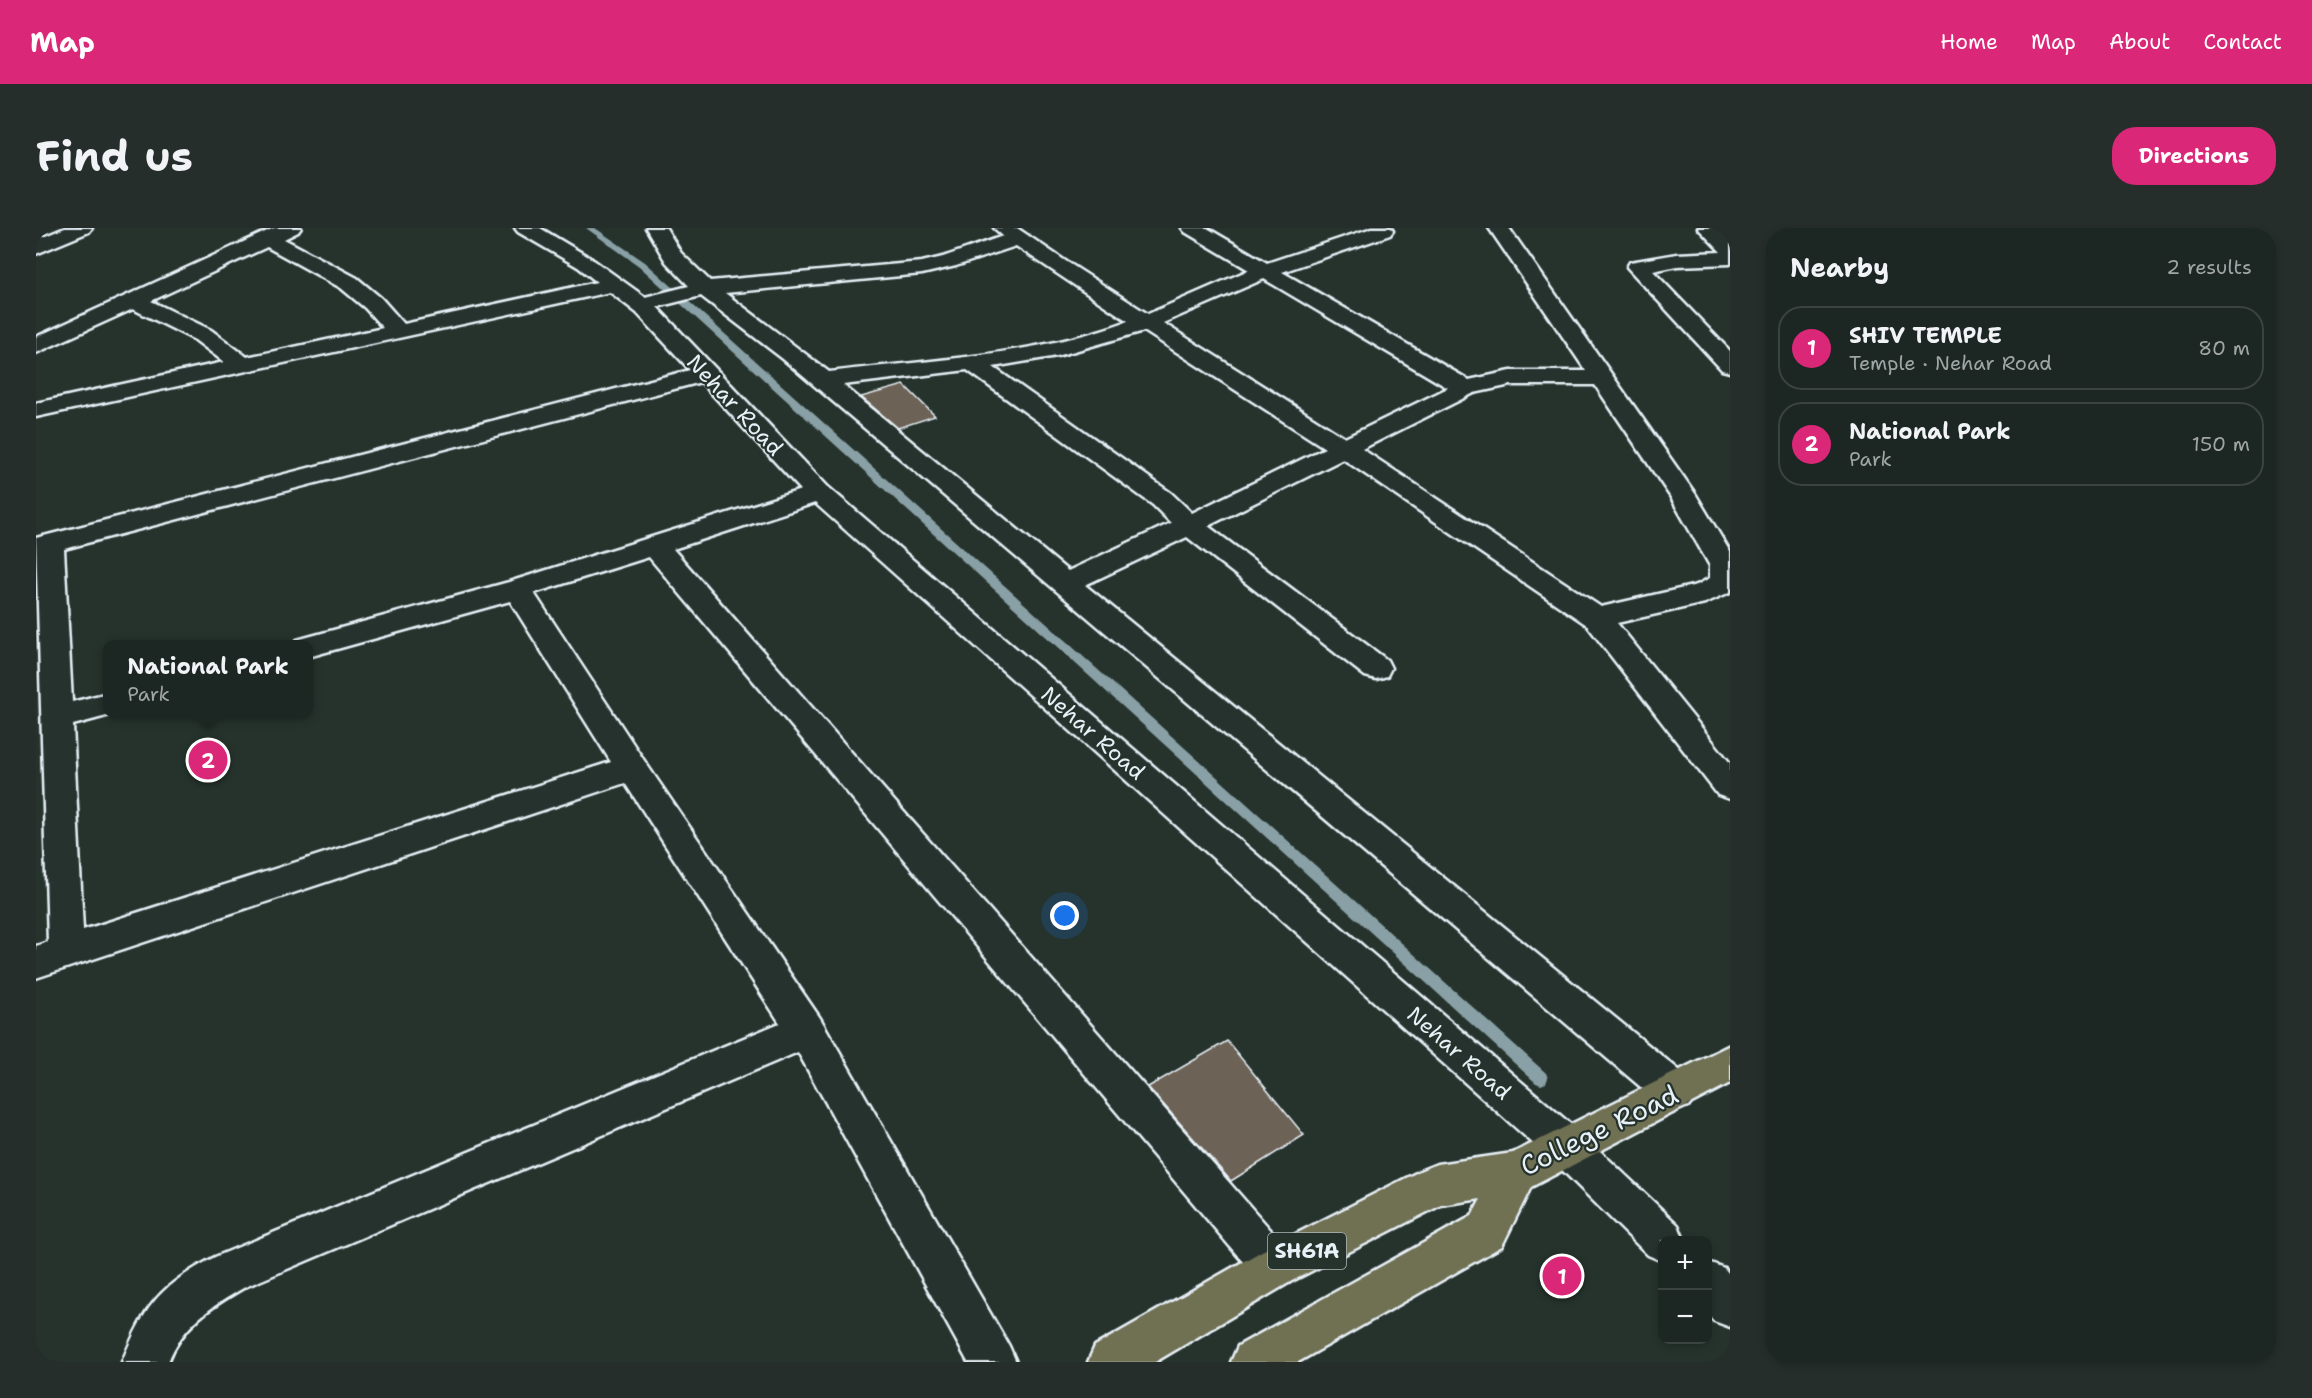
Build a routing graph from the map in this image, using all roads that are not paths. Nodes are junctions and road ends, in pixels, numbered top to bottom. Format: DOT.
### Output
graph roads {
  1 [pos="82,228"];
  2 [pos="291,228"];
  3 [pos="525,228"];
  4 [pos="656,228"];
  5 [pos="1192,228"];
  6 [pos="1498,228"];
  7 [pos="1708,228"];
  8 [pos="1383,231"];
  9 [pos="1011,233"];
  10 [pos="268,239"];
  11 [pos="36,248"];
  12 [pos="1730,249"];
  13 [pos="1730,258"];
  14 [pos="1265,271"];
  15 [pos="615,285"];
  16 [pos="695,290"];
  17 [pos="133,301"];
  18 [pos="648,303"];
  19 [pos="1147,323"];
  20 [pos="399,332"];
  21 [pos="36,346"];
  22 [pos="971,363"];
  23 [pos="242,365"];
  24 [pos="1730,365"];
  25 [pos="706,373"];
  26 [pos="1601,378"];
  27 [pos="824,380"];
  28 [pos="1466,388"];
  29 [pos="36,410"];
  30 [pos="1345,449"];
  31 [pos="819,493"];
  32 [pos="1189,525"];
  33 [pos="654,545"];
  34 [pos="43,546"];
  35 [pos="1064,584"];
  36 [pos="517,589"];
  37 [pos="1597,618"];
  38 [pos="313,646"];
  39 [pos="1376,668"];
  40 [pos="103,705"];
  41 [pos="56,718"];
  42 [pos="632,768"];
  43 [pos="1730,786"];
  44 [pos="51,957"];
  45 [pos="806,1030"];
  46 [pos="1730,1063"];
  47 [pos="1676,1092"];
  48 [pos="1568,1148"];
  49 [pos="1516,1173"];
  50 [pos="1659,1236"];
  51 [pos="1275,1267"];
  52 [pos="1712,1289"];
  53 [pos="1730,1305"];
  54 [pos="145,1362"];
  55 [pos="993,1362"];
  56 [pos="1111,1362"];
  57 [pos="1254,1362"];
  1 -- 11 [label="street"];
  2 -- 10 [label="street"];
  3 -- 15 [label="street, Nehar Road"];
  4 -- 16 [label="street"];
  5 -- 14 [label="street"];
  6 -- 26 [label="street"];
  7 -- 12 [label="street"];
  8 -- 14 [label="street"];
  9 -- 16 [label="street"];
  9 -- 19 [label="street"];
  10 -- 17 [label="street"];
  10 -- 20 [label="street"];
  13 -- 24 [label="street"];
  14 -- 19 [label="street"];
  14 -- 28 [label="street"];
  15 -- 18 [label="street, Nehar Road"];
  15 -- 20 [label="street"];
  16 -- 18 [label="street"];
  16 -- 27 [label="street"];
  17 -- 21 [label="street"];
  17 -- 23 [label="street"];
  18 -- 25 [label="street, Nehar Road"];
  19 -- 22 [label="street"];
  19 -- 30 [label="street"];
  20 -- 23 [label="street"];
  22 -- 27 [label="street"];
  22 -- 32 [label="street"];
  23 -- 29 [label="street"];
  25 -- 31 [label="street, Nehar Road"];
  25 -- 34 [label="street"];
  26 -- 28 [label="street"];
  26 -- 37 [label="street"];
  27 -- 35 [label="street"];
  28 -- 30 [label="street"];
  30 -- 32 [label="street"];
  30 -- 37 [label="street"];
  31 -- 33 [label="street"];
  31 -- 48 [label="street, Nehar Road"];
  32 -- 35 [label="street"];
  32 -- 39 [label="street"];
  33 -- 36 [label="street"];
  33 -- 51 [label="street"];
  34 -- 41 [label="street"];
  35 -- 47 [label="street"];
  36 -- 38 [label="street"];
  36 -- 42 [label="street"];
  37 -- 43 [label="street"];
  40 -- 41 [label="street"];
  41 -- 44 [label="street"];
  42 -- 44 [label="street"];
  42 -- 45 [label="street"];
  45 -- 54 [label="street"];
  45 -- 55 [label="street"];
  46 -- 47 [label="main road, College Road / SH61A"];
  47 -- 48 [label="main road, College Road / SH61A"];
  48 -- 49 [label="main road, College Road / SH61A"];
  48 -- 50 [label="street, Nehar Road"];
  49 -- 51 [label="main road, College Road / SH61A"];
  49 -- 57 [label="main road"];
  51 -- 56 [label="main road, College Road / SH61A"];
  52 -- 53 [label="street"];
}
